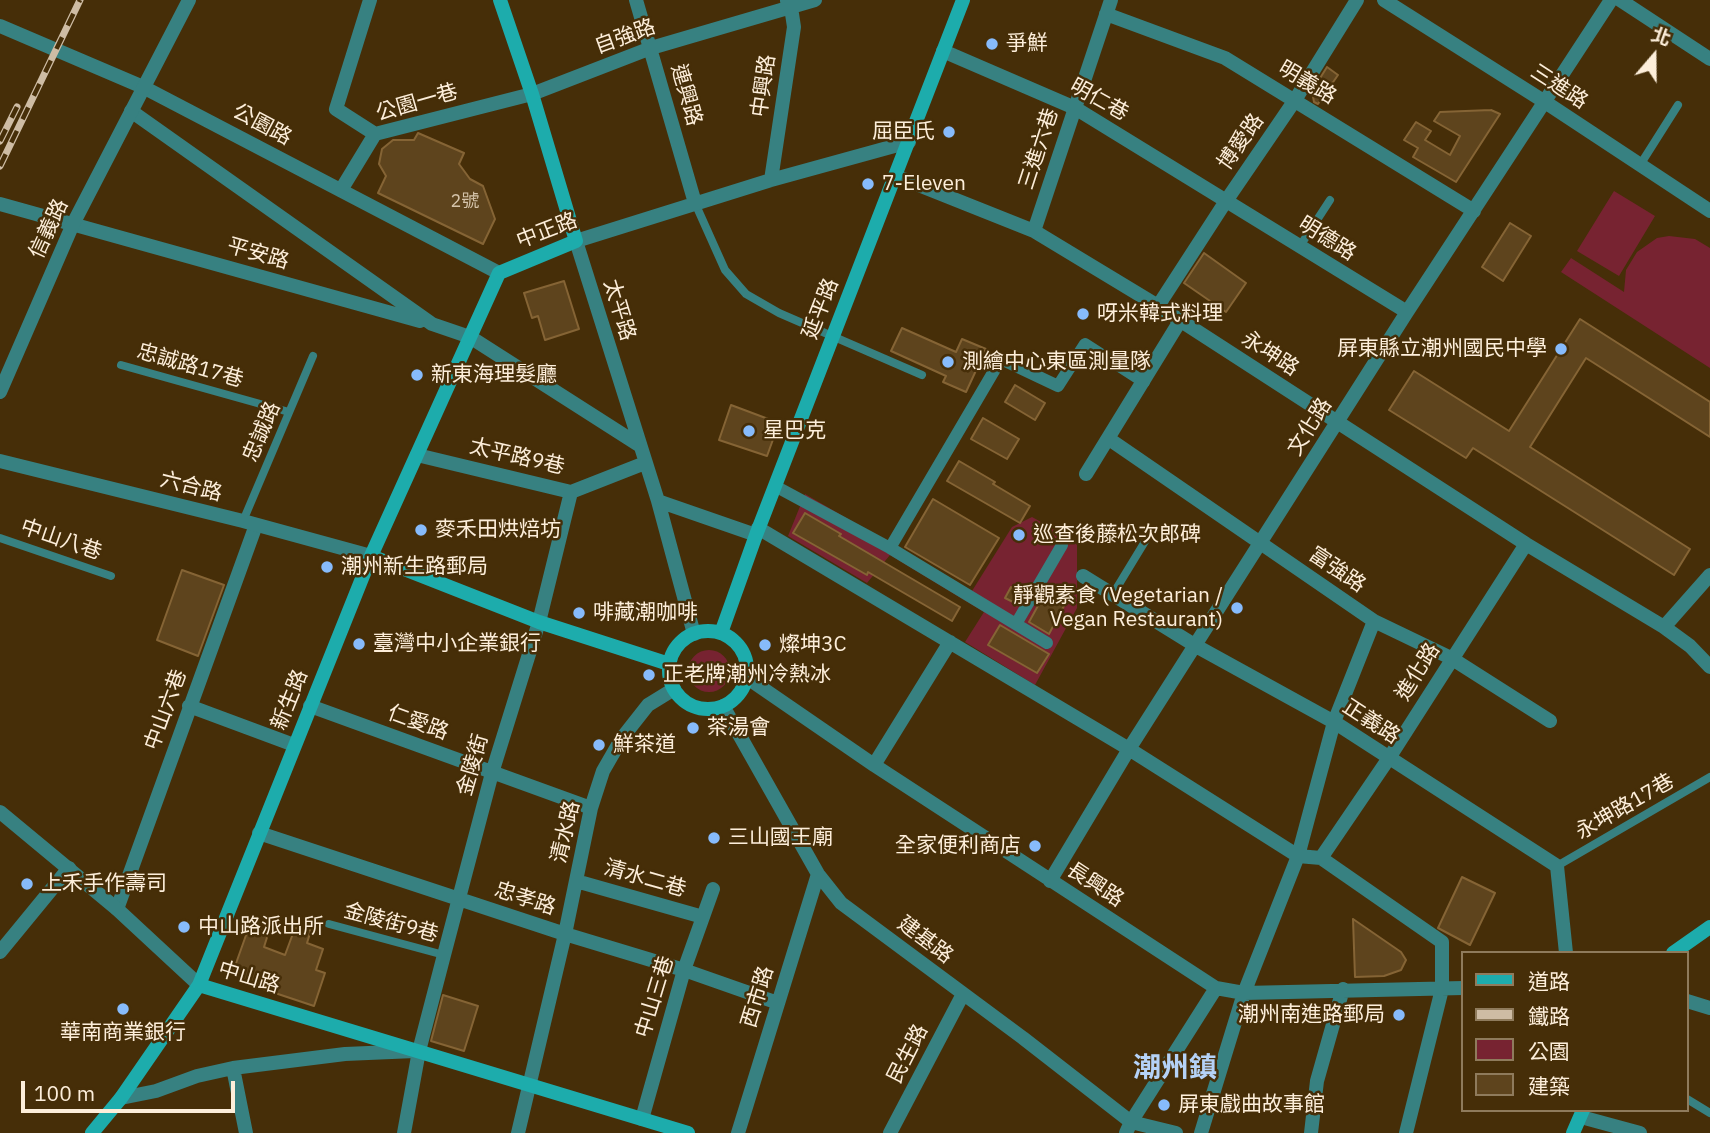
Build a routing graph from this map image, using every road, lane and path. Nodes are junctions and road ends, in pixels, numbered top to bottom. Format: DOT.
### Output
graph roads {
  1 [pos="189,0"];
  2 [pos="370,0"];
  3 [pos="501,0"];
  4 [pos="636,0"];
  5 [pos="815,0"];
  6 [pos="963,0"];
  7 [pos="1111,0"];
  8 [pos="1357,0"];
  9 [pos="1384,0"];
  10 [pos="1611,0"];
  11 [pos="1620,0"];
  12 [pos="789,4"];
  13 [pos="1106,14"];
  14 [pos="0,26"];
  15 [pos="651,48"];
  16 [pos="943,51"];
  17 [pos="1710,59"];
  18 [pos="143,87"];
  19 [pos="532,94"];
  20 [pos="1295,100"];
  21 [pos="1545,102"];
  22 [pos="1678,105"];
  23 [pos="1075,108"];
  24 [pos="131,111"];
  25 [pos="376,134"];
  26 [pos="909,142"];
  27 [pos="1640,165"];
  28 [pos="896,176"];
  29 [pos="771,180"];
  30 [pos="341,190"];
  31 [pos="1330,200"];
  32 [pos="1226,201"];
  33 [pos="695,203"];
  34 [pos="0,204"];
  35 [pos="1474,211"];
  36 [pos="1710,211"];
  37 [pos="73,224"];
  38 [pos="1034,231"];
  39 [pos="576,242"];
  40 [pos="1300,246"];
  41 [pos="499,273"];
  42 [pos="1158,306"];
  43 [pos="1407,312"];
  44 [pos="1180,321"];
  45 [pos="432,324"];
  46 [pos="471,337"];
  47 [pos="833,337"];
  48 [pos="313,356"];
  49 [pos="121,365"];
  50 [pos="922,375"];
  51 [pos="1144,382"];
  52 [pos="0,392"];
  53 [pos="289,412"];
  54 [pos="1337,423"];
  55 [pos="1109,439"];
  56 [pos="639,445"];
  57 [pos="417,455"];
  58 [pos="0,461"];
  59 [pos="645,463"];
  60 [pos="1086,474"];
  61 [pos="775,486"];
  62 [pos="571,492"];
  63 [pos="658,501"];
  64 [pos="250,523"];
  65 [pos="1152,530"];
  66 [pos="757,532"];
  67 [pos="0,538"];
  68 [pos="1260,544"];
  69 [pos="1526,544"];
  70 [pos="1062,545"];
  71 [pos="890,548"];
  72 [pos="371,556"];
  73 [pos="1710,575"];
  74 [pos="111,576"];
  75 [pos="1083,576"];
  76 [pos="1113,594"];
  77 [pos="1374,621"];
  78 [pos="539,622"];
  79 [pos="1016,624"];
  80 [pos="1664,627"];
  81 [pos="721,633"];
  82 [pos="694,634"];
  83 [pos="950,642"];
  84 [pos="1047,643"];
  85 [pos="1196,646"];
  86 [pos="1451,658"];
  87 [pos="669,664"];
  88 [pos="1710,667"];
  89 [pos="746,677"];
  90 [pos="674,689"];
  91 [pos="189,706"];
  92 [pos="310,706"];
  93 [pos="723,706"];
  94 [pos="1550,721"];
  95 [pos="1334,722"];
  96 [pos="294,745"];
  97 [pos="1129,749"];
  98 [pos="1389,758"];
  99 [pos="874,765"];
  100 [pos="492,773"];
  101 [pos="1710,777"];
  102 [pos="591,808"];
  103 [pos="0,812"];
  104 [pos="259,833"];
  105 [pos="1298,856"];
  106 [pos="1321,858"];
  107 [pos="1557,866"];
  108 [pos="69,868"];
  109 [pos="817,874"];
  110 [pos="576,881"];
  111 [pos="1050,881"];
  112 [pos="713,889"];
  113 [pos="460,900"];
  114 [pos="117,909"];
  115 [pos="703,917"];
  116 [pos="328,924"];
  117 [pos="1710,927"];
  118 [pos="565,934"];
  119 [pos="1566,951"];
  120 [pos="1676,951"];
  121 [pos="0,952"];
  122 [pos="444,955"];
  123 [pos="684,970"];
  124 [pos="199,985"];
  125 [pos="1216,988"];
  126 [pos="1462,988"];
  127 [pos="1343,989"];
  128 [pos="1442,989"];
  129 [pos="1244,993"];
  130 [pos="963,994"];
  131 [pos="778,1003"];
  132 [pos="1689,1003"];
  133 [pos="1710,1008"];
  134 [pos="419,1051"];
  135 [pos="233,1068"];
  136 [pos="530,1086"];
  137 [pos="121,1098"];
  138 [pos="1689,1100"];
  139 [pos="1582,1113"];
  140 [pos="1710,1113"];
  141 [pos="642,1119"];
  142 [pos="1128,1128"];
  143 [pos="92,1133"];
  144 [pos="246,1133"];
  145 [pos="404,1133"];
  146 [pos="518,1133"];
  147 [pos="688,1133"];
  148 [pos="738,1133"];
  149 [pos="890,1133"];
  150 [pos="1176,1133"];
  151 [pos="1201,1133"];
  152 [pos="1311,1133"];
  153 [pos="1406,1133"];
  154 [pos="1573,1133"];
  155 [pos="1640,1133"];
  1 -- 18 [label="street, 信義路"];
  2 -- 25 [label="street"];
  3 -- 19 [label="main road, 太平路"];
  4 -- 15 [label="street, 連興路"];
  5 -- 12 [label="street, 自強路"];
  6 -- 16 [label="main road, 延平路"];
  7 -- 13 [label="street, 三進六巷"];
  8 -- 20 [label="street, 博愛路"];
  9 -- 21 [label="street, 三進路"];
  10 -- 21 [label="street, 文化路"];
  11 -- 17 [label="street"];
  12 -- 15 [label="street, 自強路"];
  12 -- 29 [label="street, 中興路"];
  13 -- 20 [label="street, 明義路"];
  13 -- 23 [label="street, 三進六巷"];
  14 -- 18 [label="street, 公園路"];
  15 -- 19 [label="street, 自強路"];
  15 -- 33 [label="street, 連興路"];
  16 -- 23 [label="street, 明仁巷"];
  16 -- 26 [label="main road, 延平路"];
  18 -- 24 [label="street, 信義路"];
  18 -- 30 [label="street, 公園路"];
  19 -- 25 [label="street, 公園一巷"];
  19 -- 39 [label="main road, 太平路"];
  20 -- 32 [label="street, 博愛路"];
  20 -- 35 [label="street, 明義路"];
  21 -- 27 [label="street, 三進路"];
  21 -- 35 [label="street, 文化路"];
  22 -- 27 [label="lane"];
  23 -- 32 [label="street, 明仁巷"];
  23 -- 38 [label="street, 三進六巷"];
  24 -- 37 [label="street, 信義路"];
  24 -- 45 [label="street"];
  25 -- 30 [label="street, 公園一巷"];
  26 -- 28 [label="main road, 延平路"];
  26 -- 29 [label="street, 中正路"];
  27 -- 36 [label="street, 三進路"];
  28 -- 38 [label="street, 永坤路"];
  28 -- 47 [label="main road, 延平路"];
  29 -- 33 [label="street, 中正路"];
  30 -- 41 [label="street, 公園路"];
  31 -- 40 [label="lane"];
  32 -- 40 [label="street, 明德路"];
  32 -- 42 [label="street, 博愛路"];
  33 -- 39 [label="street, 中正路"];
  33 -- 47 [label="lane"];
  34 -- 37 [label="street, 平安路"];
  35 -- 43 [label="street, 文化路"];
  37 -- 45 [label="street, 平安路"];
  37 -- 52 [label="street, 信義路"];
  38 -- 42 [label="street, 永坤路"];
  39 -- 41 [label="main road, 中正路"];
  39 -- 56 [label="street, 太平路"];
  40 -- 43 [label="street, 明德路"];
  41 -- 46 [label="main road, 中正路"];
  42 -- 44 [label="street, 永坤路"];
  43 -- 54 [label="street, 文化路"];
  44 -- 51 [label="street"];
  44 -- 54 [label="street, 永坤路"];
  45 -- 46 [label="street"];
  46 -- 56 [label="street"];
  46 -- 57 [label="main road, 中正路"];
  47 -- 50 [label="lane"];
  47 -- 61 [label="main road, 延平路"];
  48 -- 53 [label="lane, 忠誠路"];
  49 -- 53 [label="lane, 忠誠路17巷"];
  51 -- 55 [label="street"];
  51 -- 71 [label="street"];
  53 -- 64 [label="lane, 忠誠路"];
  54 -- 68 [label="street, 文化路"];
  54 -- 69 [label="street, 永坤路"];
  55 -- 60 [label="street"];
  55 -- 68 [label="street, 富強路"];
  56 -- 59 [label="street, 太平路"];
  57 -- 62 [label="street, 太平路9巷"];
  57 -- 72 [label="main road, 中正路"];
  58 -- 64 [label="street, 六合路"];
  59 -- 62 [label="street, 太平路9巷"];
  59 -- 63 [label="street, 太平路"];
  61 -- 66 [label="main road, 延平路"];
  61 -- 71 [label="street"];
  62 -- 78 [label="street, 金陵街"];
  63 -- 66 [label="street"];
  63 -- 82 [label="street, 太平路"];
  64 -- 72 [label="street, 六合路"];
  64 -- 91 [label="street, 中山六巷"];
  65 -- 76 [label="lane"];
  66 -- 81 [label="main road, 延平路"];
  66 -- 83 [label="street"];
  67 -- 74 [label="lane, 中山八巷"];
  68 -- 77 [label="street, 富強路"];
  68 -- 85 [label="street, 文化路"];
  69 -- 80 [label="street, 永坤路"];
  69 -- 86 [label="street, 進化路"];
  70 -- 79 [label="street"];
  71 -- 79 [label="street"];
  72 -- 78 [label="main road"];
  72 -- 92 [label="main road, 新生路"];
  73 -- 80 [label="street"];
  75 -- 76 [label="street, 正義路"];
  76 -- 85 [label="street, 正義路"];
  77 -- 86 [label="street, 富強路"];
  77 -- 95 [label="street"];
  78 -- 87 [label="main road"];
  78 -- 100 [label="street, 金陵街"];
  79 -- 84 [label="street"];
  80 -- 88 [label="street, 永坤路"];
  81 -- 82 [label="main road"];
  81 -- 89 [label="main road"];
  82 -- 87 [label="main road"];
  83 -- 97 [label="street"];
  83 -- 99 [label="street"];
  85 -- 95 [label="street, 正義路"];
  85 -- 97 [label="street, 文化路"];
  86 -- 94 [label="street, 富強路"];
  86 -- 98 [label="street, 進化路"];
  87 -- 90 [label="main road"];
  89 -- 93 [label="main road"];
  89 -- 99 [label="street, 長興路"];
  90 -- 93 [label="main road"];
  90 -- 102 [label="street, 清水路"];
  91 -- 96 [label="street"];
  91 -- 114 [label="street, 中山六巷"];
  92 -- 96 [label="main road, 新生路"];
  92 -- 100 [label="street, 仁愛路"];
  93 -- 109 [label="street, 建基路"];
  95 -- 98 [label="street, 正義路"];
  95 -- 105 [label="street"];
  96 -- 104 [label="main road, 新生路"];
  97 -- 105 [label="street"];
  97 -- 111 [label="street, 文化路"];
  98 -- 106 [label="street, 進化路"];
  98 -- 107 [label="street, 正義路"];
  99 -- 111 [label="street, 長興路"];
  100 -- 102 [label="street, 仁愛路"];
  100 -- 113 [label="street, 金陵街"];
  101 -- 107 [label="lane, 永坤路17巷"];
  102 -- 110 [label="street, 清水路"];
  103 -- 108 [label="street, 中山路"];
  104 -- 113 [label="street, 忠孝路"];
  104 -- 124 [label="main road, 新生路"];
  105 -- 106 [label="street"];
  105 -- 129 [label="street"];
  106 -- 128 [label="street"];
  107 -- 119 [label="street"];
  108 -- 114 [label="street, 中山路"];
  108 -- 121 [label="street"];
  109 -- 130 [label="street, 建基路"];
  109 -- 131 [label="street, 西市路"];
  110 -- 115 [label="street, 清水二巷"];
  110 -- 118 [label="street, 清水路"];
  111 -- 125 [label="street, 長興路"];
  112 -- 115 [label="street, 中山三巷"];
  113 -- 118 [label="street, 忠孝路"];
  113 -- 122 [label="street, 金陵街"];
  114 -- 124 [label="street, 中山路"];
  115 -- 123 [label="street, 中山三巷"];
  116 -- 122 [label="lane, 金陵街9巷"];
  117 -- 120 [label="main road"];
  118 -- 123 [label="street, 忠孝路"];
  118 -- 136 [label="street, 清水路"];
  122 -- 134 [label="street, 金陵街"];
  123 -- 131 [label="street, 忠孝路"];
  123 -- 141 [label="street, 中山三巷"];
  124 -- 134 [label="main road, 中山路"];
  124 -- 137 [label="main road, 新生路"];
  125 -- 129 [label="street, 長興路"];
  125 -- 142 [label="street"];
  126 -- 128 [label="street, 長興路"];
  127 -- 128 [label="street, 長興路"];
  127 -- 129 [label="street, 長興路"];
  127 -- 152 [label="street"];
  128 -- 153 [label="street"];
  129 -- 151 [label="street"];
  130 -- 142 [label="street, 建基路"];
  130 -- 149 [label="street, 民生路"];
  131 -- 148 [label="street, 西市路"];
  132 -- 133 [label="street"];
  134 -- 135 [label="street, 中山路"];
  134 -- 136 [label="main road, 中山路"];
  134 -- 145 [label="street, 金陵街"];
  135 -- 137 [label="street, 中山路"];
  135 -- 144 [label="street"];
  136 -- 141 [label="main road, 中山路"];
  136 -- 146 [label="street, 清水路"];
  137 -- 143 [label="main road, 新生路"];
  138 -- 140 [label="lane"];
  139 -- 154 [label="main road"];
  139 -- 155 [label="street"];
  141 -- 147 [label="main road, 中山路"];
  142 -- 150 [label="street, 建基路"];
}
